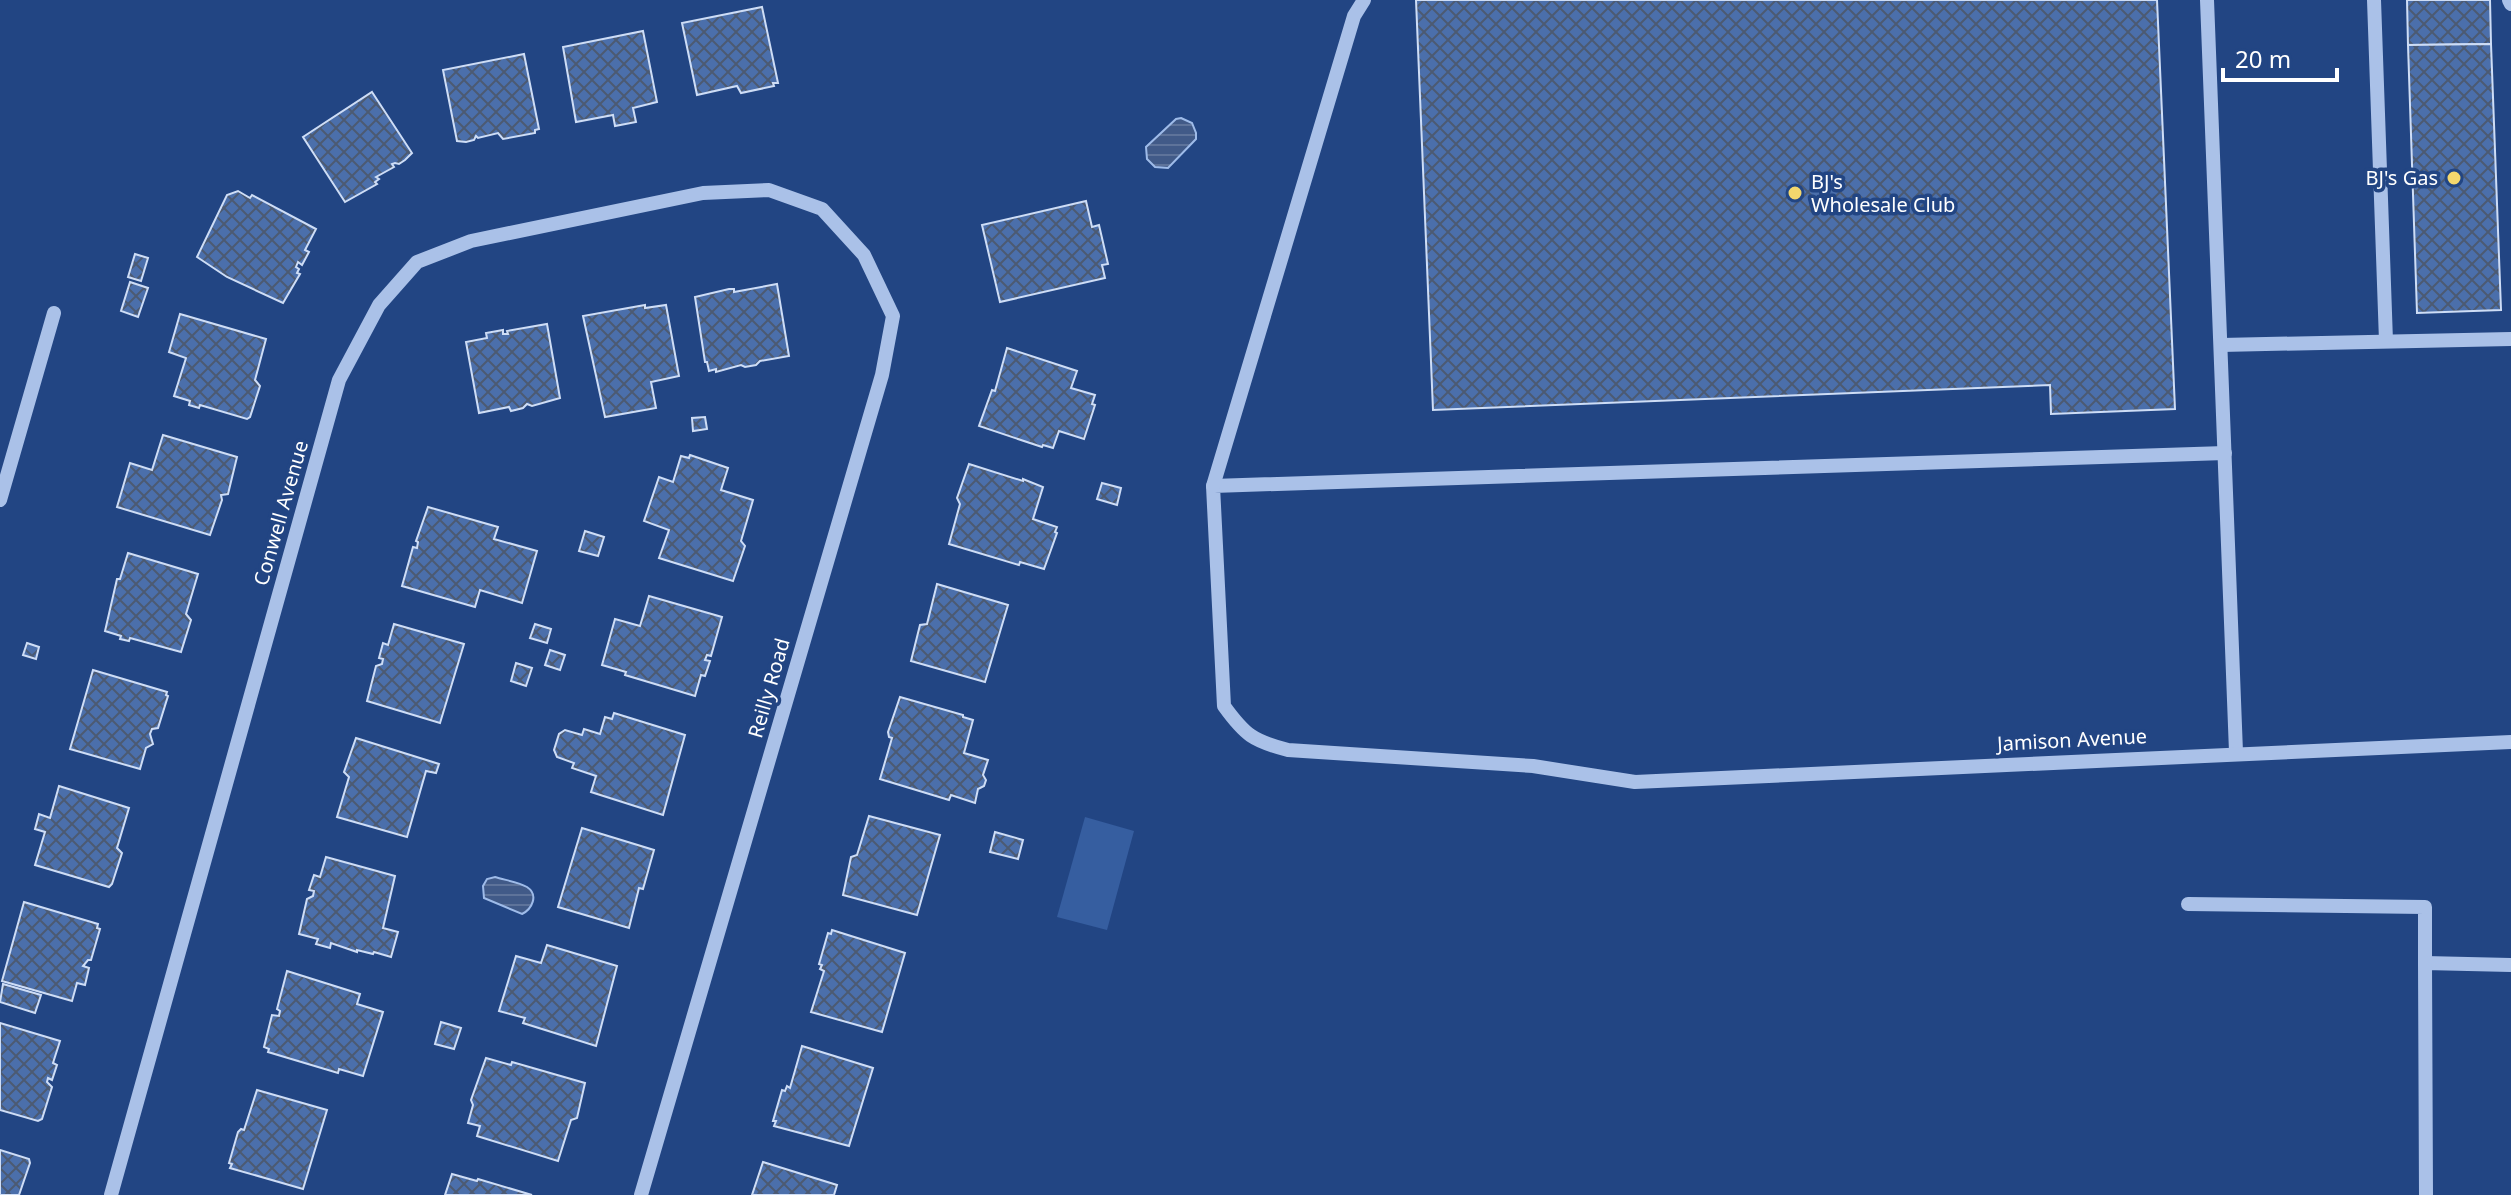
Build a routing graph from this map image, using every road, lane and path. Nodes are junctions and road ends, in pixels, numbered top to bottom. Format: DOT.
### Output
graph roads {
  1 [pos="1364,0"];
  2 [pos="2207,0"];
  3 [pos="2374,0"];
  4 [pos="822,209"];
  5 [pos="54,313"];
  6 [pos="2511,339"];
  7 [pos="2386,341"];
  8 [pos="2221,345"];
  9 [pos="2225,453"];
  10 [pos="6,458"];
  11 [pos="1213,486"];
  12 [pos="0,500"];
  13 [pos="2511,742"];
  14 [pos="2236,752"];
  15 [pos="2188,904"];
  16 [pos="2425,963"];
  17 [pos="2511,965"];
  18 [pos="111,1195"];
  19 [pos="641,1195"];
  20 [pos="2426,1195"];
  1 -- 11 [label="street, Jamison Avenue"];
  2 -- 8 [label="street"];
  3 -- 7 [label="street"];
  4 -- 18 [label="street, Conwell Avenue"];
  4 -- 19 [label="street, Reilly Road"];
  5 -- 10 [label="street"];
  6 -- 7 [label="street"];
  7 -- 8 [label="street"];
  8 -- 9 [label="street"];
  9 -- 11 [label="street"];
  9 -- 14 [label="street"];
  10 -- 12 [label="street"];
  11 -- 14 [label="street, Jamison Avenue"];
  13 -- 14 [label="street, Jamison Avenue"];
  15 -- 16 [label="street"];
  16 -- 17 [label="street"];
  16 -- 20 [label="street"];
}
